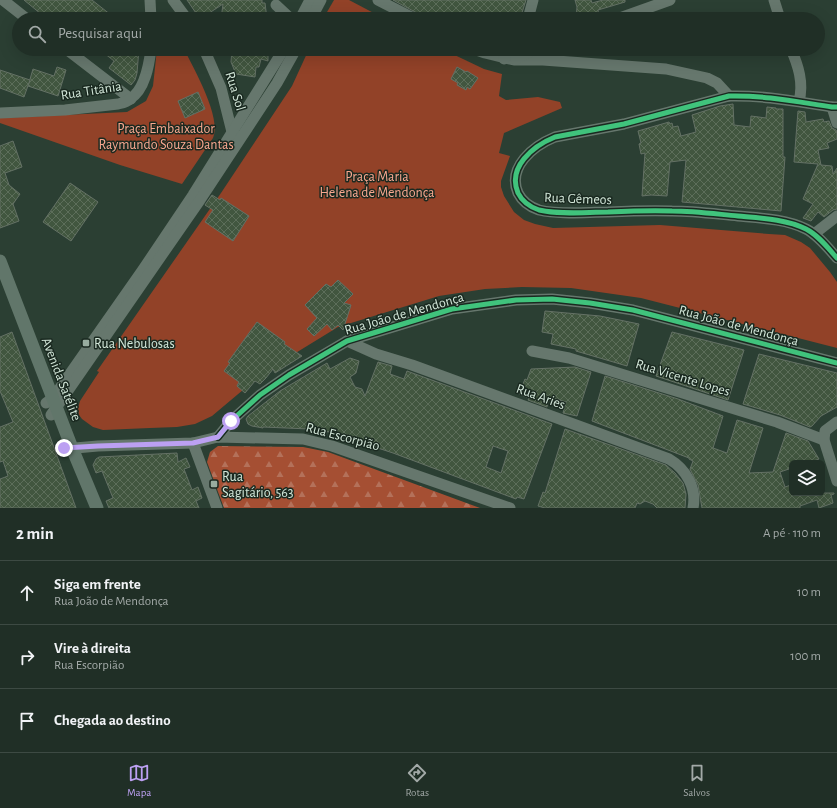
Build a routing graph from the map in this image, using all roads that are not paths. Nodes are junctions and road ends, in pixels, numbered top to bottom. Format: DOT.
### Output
graph roads {
  1 [pos="2,0"];
  2 [pos="150,0"];
  3 [pos="173,0"];
  4 [pos="310,0"];
  5 [pos="321,0"];
  6 [pos="378,0"];
  7 [pos="533,0"];
  8 [pos="670,0"];
  9 [pos="774,0"];
  10 [pos="276,3"];
  11 [pos="18,12"];
  12 [pos="151,12"];
  13 [pos="182,12"];
  14 [pos="284,12"];
  15 [pos="304,12"];
  16 [pos="315,12"];
  17 [pos="401,12"];
  18 [pos="530,12"];
  19 [pos="637,12"];
  20 [pos="778,12"];
  21 [pos="75,56"];
  22 [pos="150,56"];
  23 [pos="207,56"];
  24 [pos="285,56"];
  25 [pos="510,56"];
  26 [pos="793,56"];
  27 [pos="729,96"];
  28 [pos="132,99"];
  29 [pos="799,101"];
  30 [pos="835,107"];
  31 [pos="0,113"];
  32 [pos="837,123"];
  33 [pos="236,135"];
  34 [pos="837,216"];
  35 [pos="814,234"];
  36 [pos="837,258"];
  37 [pos="0,261"];
  38 [pos="0,274"];
  39 [pos="347,341"];
  40 [pos="532,351"];
  41 [pos="837,363"];
  42 [pos="52,406"];
  43 [pos="837,422"];
  44 [pos="218,437"];
  45 [pos="824,440"];
  46 [pos="193,443"];
  47 [pos="68,448"];
  48 [pos="837,481"];
  49 [pos="87,508"];
  50 [pos="96,508"];
  51 [pos="217,508"];
  52 [pos="510,508"];
  53 [pos="693,508"];
  1 -- 11 [label="street"];
  2 -- 12 [label="street"];
  3 -- 13 [label="street"];
  4 -- 15 [label="street"];
  5 -- 16 [label="street"];
  6 -- 17 [label="street"];
  7 -- 18 [label="street"];
  8 -- 19 [label="street"];
  9 -- 20 [label="street"];
  10 -- 14 [label="street"];
  21 -- 28 [label="street"];
  22 -- 28 [label="street, Rua Titânia"];
  23 -- 33 [label="street, Rua Sol"];
  24 -- 33 [label="street"];
  25 -- 27 [label="street"];
  26 -- 29 [label="street"];
  27 -- 29 [label="street"];
  27 -- 35 [label="street, Rua Gêmeos"];
  28 -- 31 [label="street, Rua Titânia"];
  29 -- 30 [label="street"];
  30 -- 32 [label="street"];
  33 -- 42 [label="street"];
  34 -- 35 [label="street"];
  35 -- 36 [label="street, Rua Gêmeos"];
  37 -- 42 [label="main road, Avenida Satélite"];
  38 -- 42 [label="main road, Avenida Satélite"];
  39 -- 41 [label="street, Rua João de Mendonça"];
  39 -- 44 [label="street, Rua João de Mendonça"];
  39 -- 53 [label="street, Rua Aries"];
  40 -- 45 [label="street, Rua Vicente Lopes"];
  42 -- 47 [label="main road, Avenida Satélite"];
  43 -- 45 [label="street"];
  44 -- 46 [label="street, Rua Escorpião"];
  44 -- 52 [label="street, Rua Escorpião"];
  45 -- 48 [label="street"];
  46 -- 47 [label="street, Rua Escorpião"];
  46 -- 51 [label="street"];
  47 -- 49 [label="main road, Avenida Satélite"];
  47 -- 50 [label="main road, Avenida Satélite"];
}
